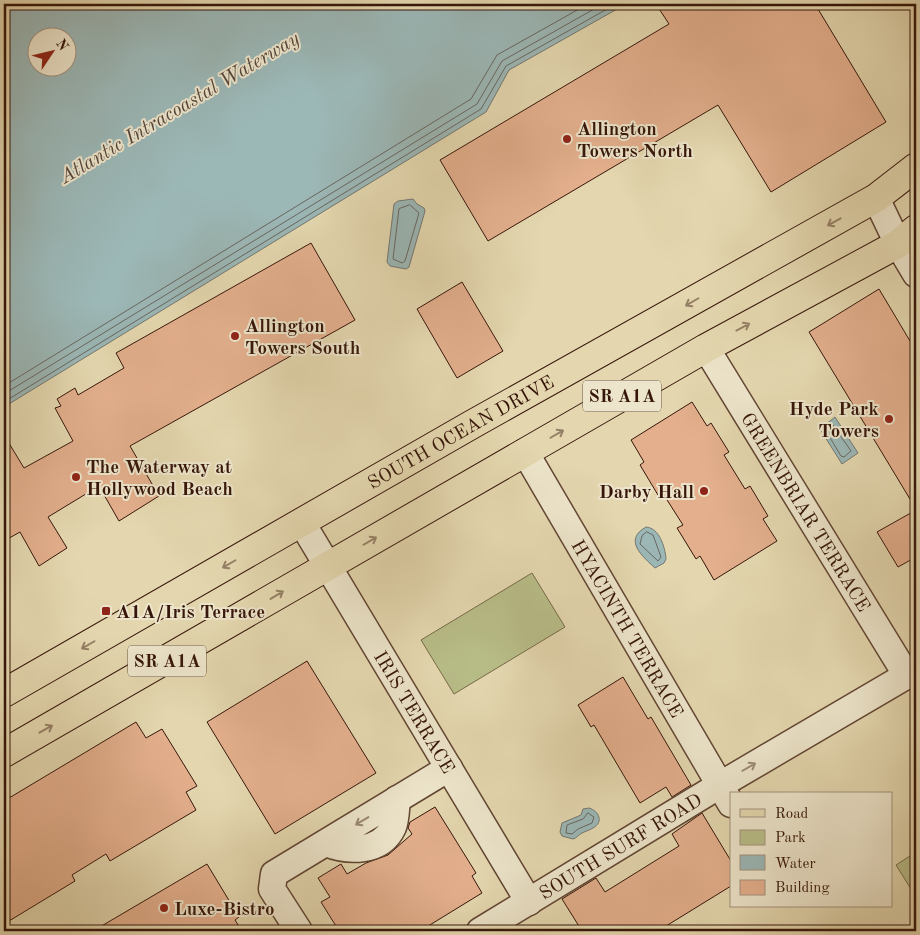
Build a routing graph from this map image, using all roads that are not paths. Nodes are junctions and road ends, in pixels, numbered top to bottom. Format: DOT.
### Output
graph roads {
  1 [pos="916,167"];
  2 [pos="876,198"];
  3 [pos="907,237"];
  4 [pos="916,274"];
  5 [pos="706,348"];
  6 [pos="525,452"];
  7 [pos="302,523"];
  8 [pos="328,565"];
  9 [pos="912,673"];
  10 [pos="4,693"];
  11 [pos="4,754"];
  12 [pos="449,768"];
  13 [pos="726,794"];
  14 [pos="528,902"];
  15 [pos="298,931"];
  16 [pos="480,931"];
  1 -- 2 [label="main road, SOUTH OCEAN DRIVE / SR A1A"];
  2 -- 3 [label="street"];
  2 -- 7 [label="main road, SOUTH OCEAN DRIVE / SR A1A, one-way"];
  3 -- 4 [label="street"];
  5 -- 3 [label="main road, SR A1A, one-way"];
  6 -- 5 [label="main road, SR A1A, one-way"];
  5 -- 9 [label="street, GREENBRIAR TERRACE"];
  8 -- 6 [label="main road, SR A1A, one-way"];
  6 -- 13 [label="street, HYACINTH TERRACE"];
  7 -- 8 [label="street, IRIS TERRACE"];
  7 -- 10 [label="main road, SOUTH OCEAN DRIVE / SR A1A, one-way"];
  11 -- 8 [label="main road, SR A1A, one-way"];
  8 -- 12 [label="street, IRIS TERRACE"];
  13 -- 9 [label="street, SOUTH SURF ROAD, one-way"];
  12 -- 14 [label="street, IRIS TERRACE"];
  12 -- 15 [label="street, one-way"];
  13 -- 14 [label="street, SOUTH SURF ROAD"];
  14 -- 16 [label="street, SOUTH SURF ROAD"];
}
